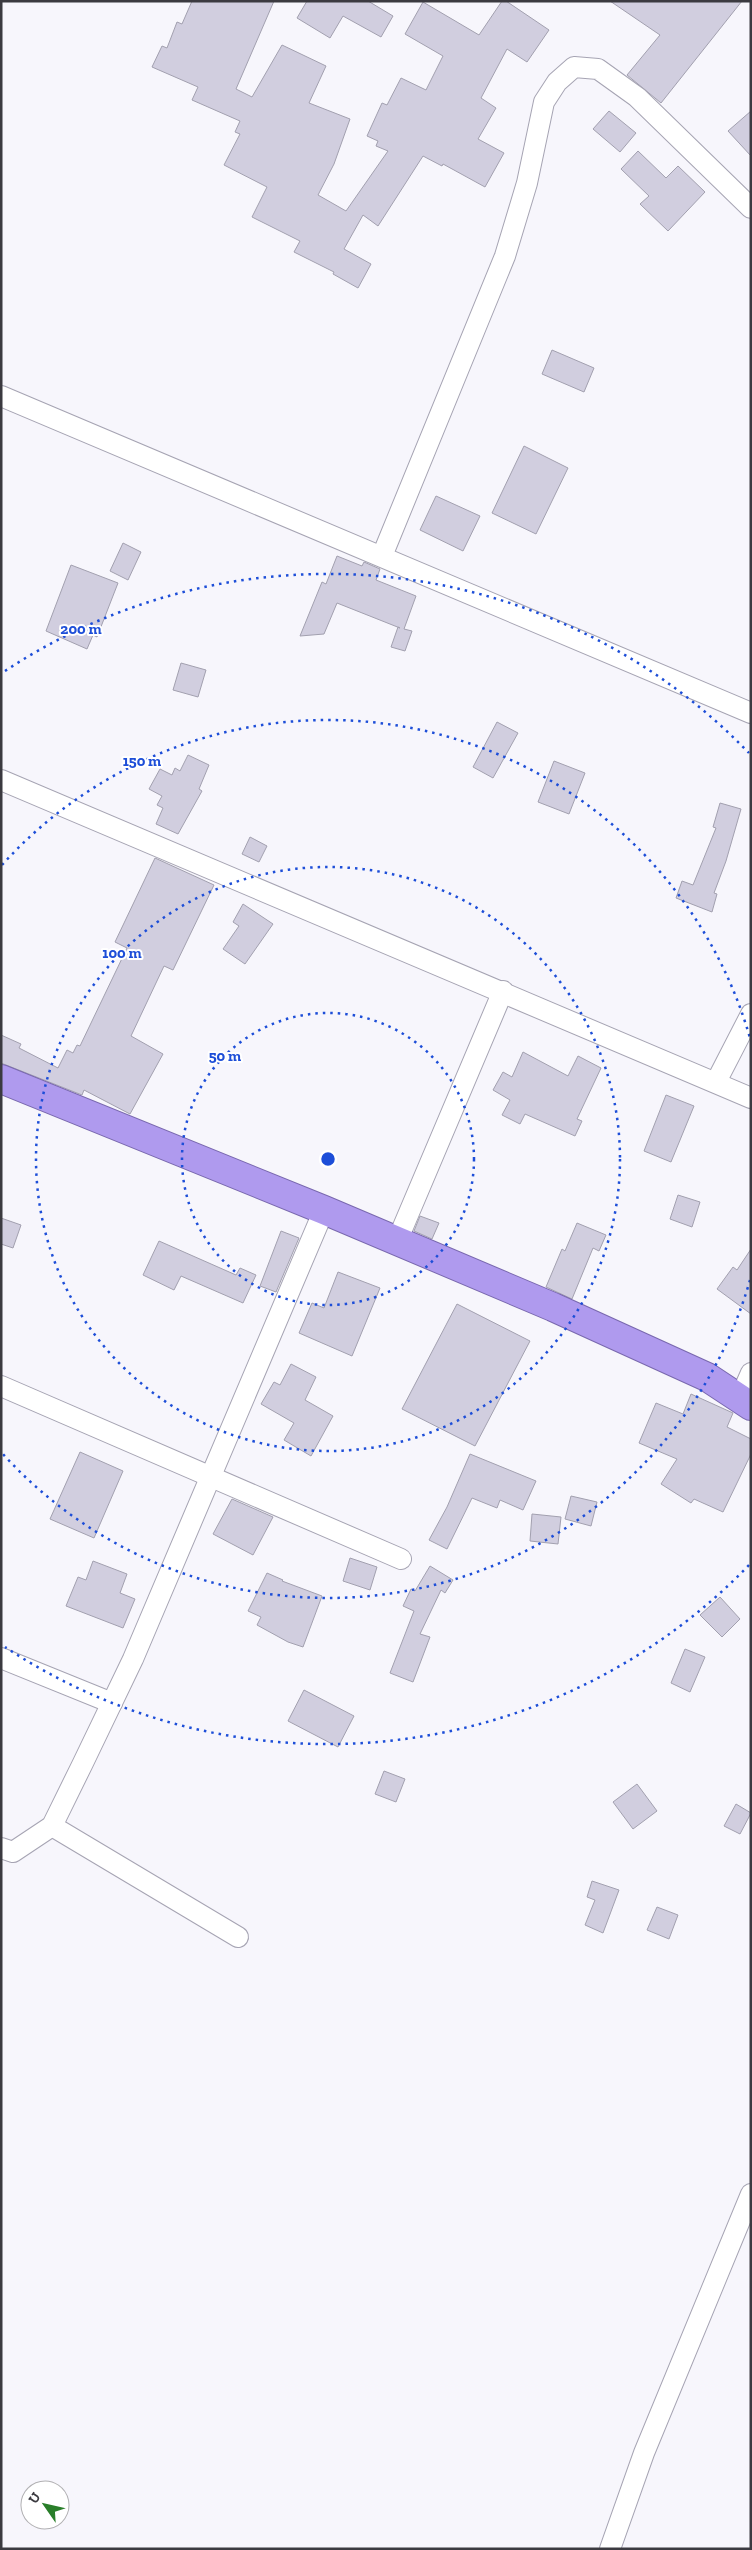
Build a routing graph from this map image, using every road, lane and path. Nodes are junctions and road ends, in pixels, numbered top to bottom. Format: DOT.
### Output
graph roads {
  1 [pos="751,208"];
  2 [pos="1,396"];
  3 [pos="382,556"];
  4 [pos="751,713"];
  5 [pos="1,780"];
  6 [pos="503,991"];
  7 [pos="751,1014"];
  8 [pos="1,1079"];
  9 [pos="716,1082"];
  10 [pos="751,1098"];
  11 [pos="324,1210"];
  12 [pos="397,1241"];
  13 [pos="751,1373"];
  14 [pos="1,1386"];
  15 [pos="745,1402"];
  16 [pos="211,1476"];
  17 [pos="401,1559"];
  18 [pos="1,1658"];
  19 [pos="112,1703"];
  20 [pos="52,1826"];
  21 [pos="1,1848"];
  22 [pos="238,1936"];
  23 [pos="751,2194"];
  24 [pos="610,2549"];
  1 -- 3 [label="street"];
  2 -- 3 [label="street"];
  3 -- 4 [label="street"];
  5 -- 6 [label="street"];
  6 -- 9 [label="street"];
  6 -- 12 [label="street"];
  7 -- 9 [label="street"];
  8 -- 11 [label="highway"];
  9 -- 10 [label="street"];
  11 -- 12 [label="highway"];
  11 -- 16 [label="street"];
  12 -- 15 [label="highway"];
  13 -- 15 [label="street"];
  14 -- 16 [label="street"];
  16 -- 17 [label="street"];
  16 -- 19 [label="street"];
  18 -- 19 [label="street"];
  19 -- 20 [label="street"];
  20 -- 21 [label="street"];
  20 -- 22 [label="street"];
  23 -- 24 [label="street"];
}
